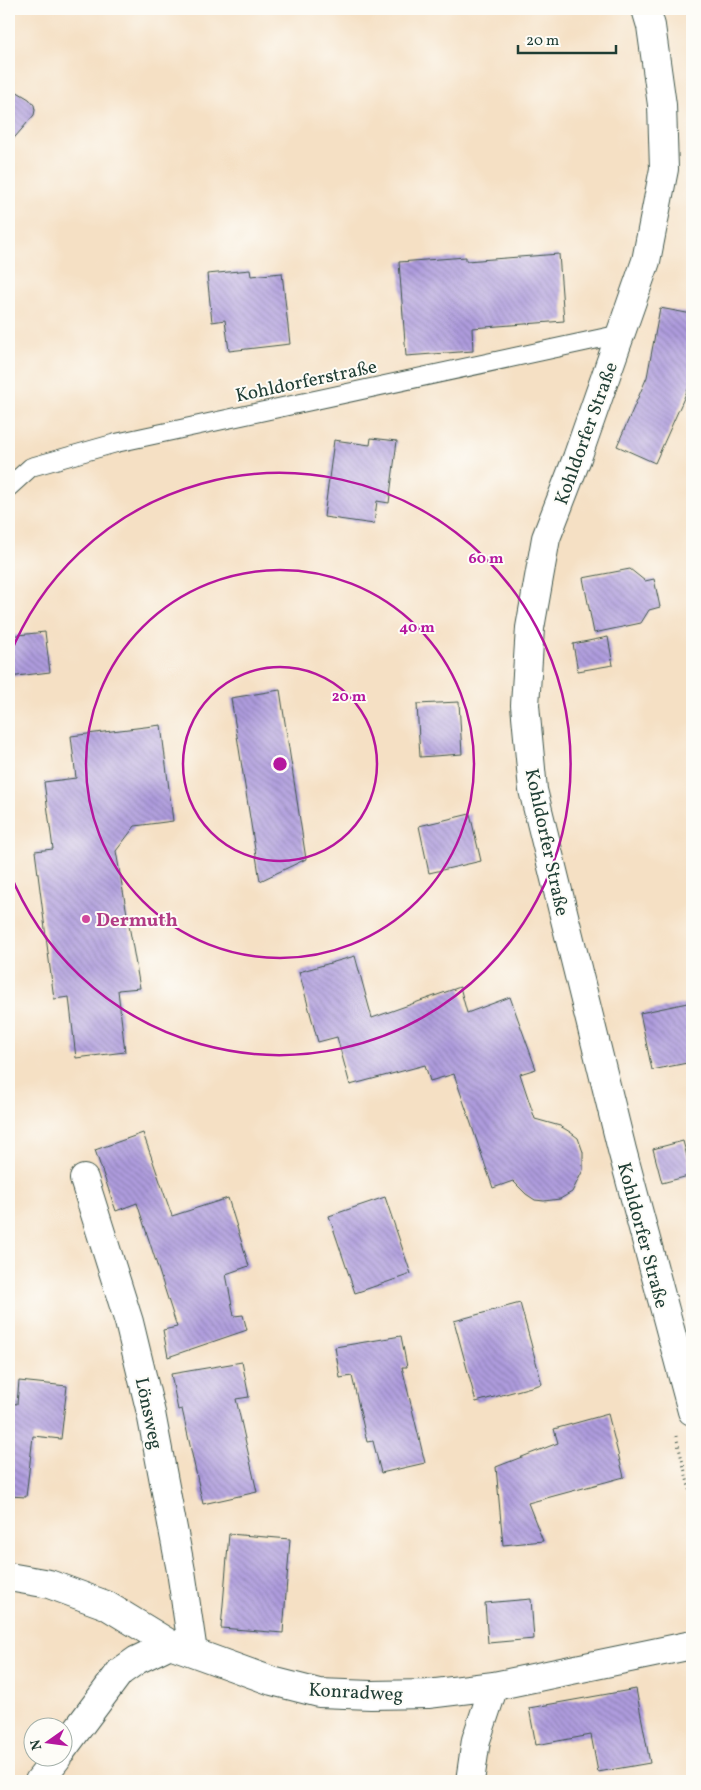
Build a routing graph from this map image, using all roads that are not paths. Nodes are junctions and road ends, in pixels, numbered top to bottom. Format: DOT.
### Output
graph roads {
  1 [pos="646,9"];
  2 [pos="621,334"];
  3 [pos="9,487"];
  4 [pos="84,1179"];
  5 [pos="683,1419"];
  6 [pos="9,1577"];
  7 [pos="692,1645"];
  8 [pos="182,1648"];
  9 [pos="494,1686"];
  10 [pos="72,1737"];
  11 [pos="49,1768"];
  12 [pos="39,1781"];
  13 [pos="470,1781"];
  1 -- 2 [label="street, Kohldorfer Straße"];
  2 -- 3 [label="lane, Kohldorferstraße"];
  2 -- 5 [label="street, Kohldorfer Straße"];
  4 -- 8 [label="street, Lönsweg"];
  6 -- 8 [label="street, Konradweg"];
  7 -- 9 [label="street, Konradweg"];
  8 -- 9 [label="street, Konradweg"];
  8 -- 10 [label="street"];
  9 -- 13 [label="street"];
  11 -- 12 [label="street"];
}
